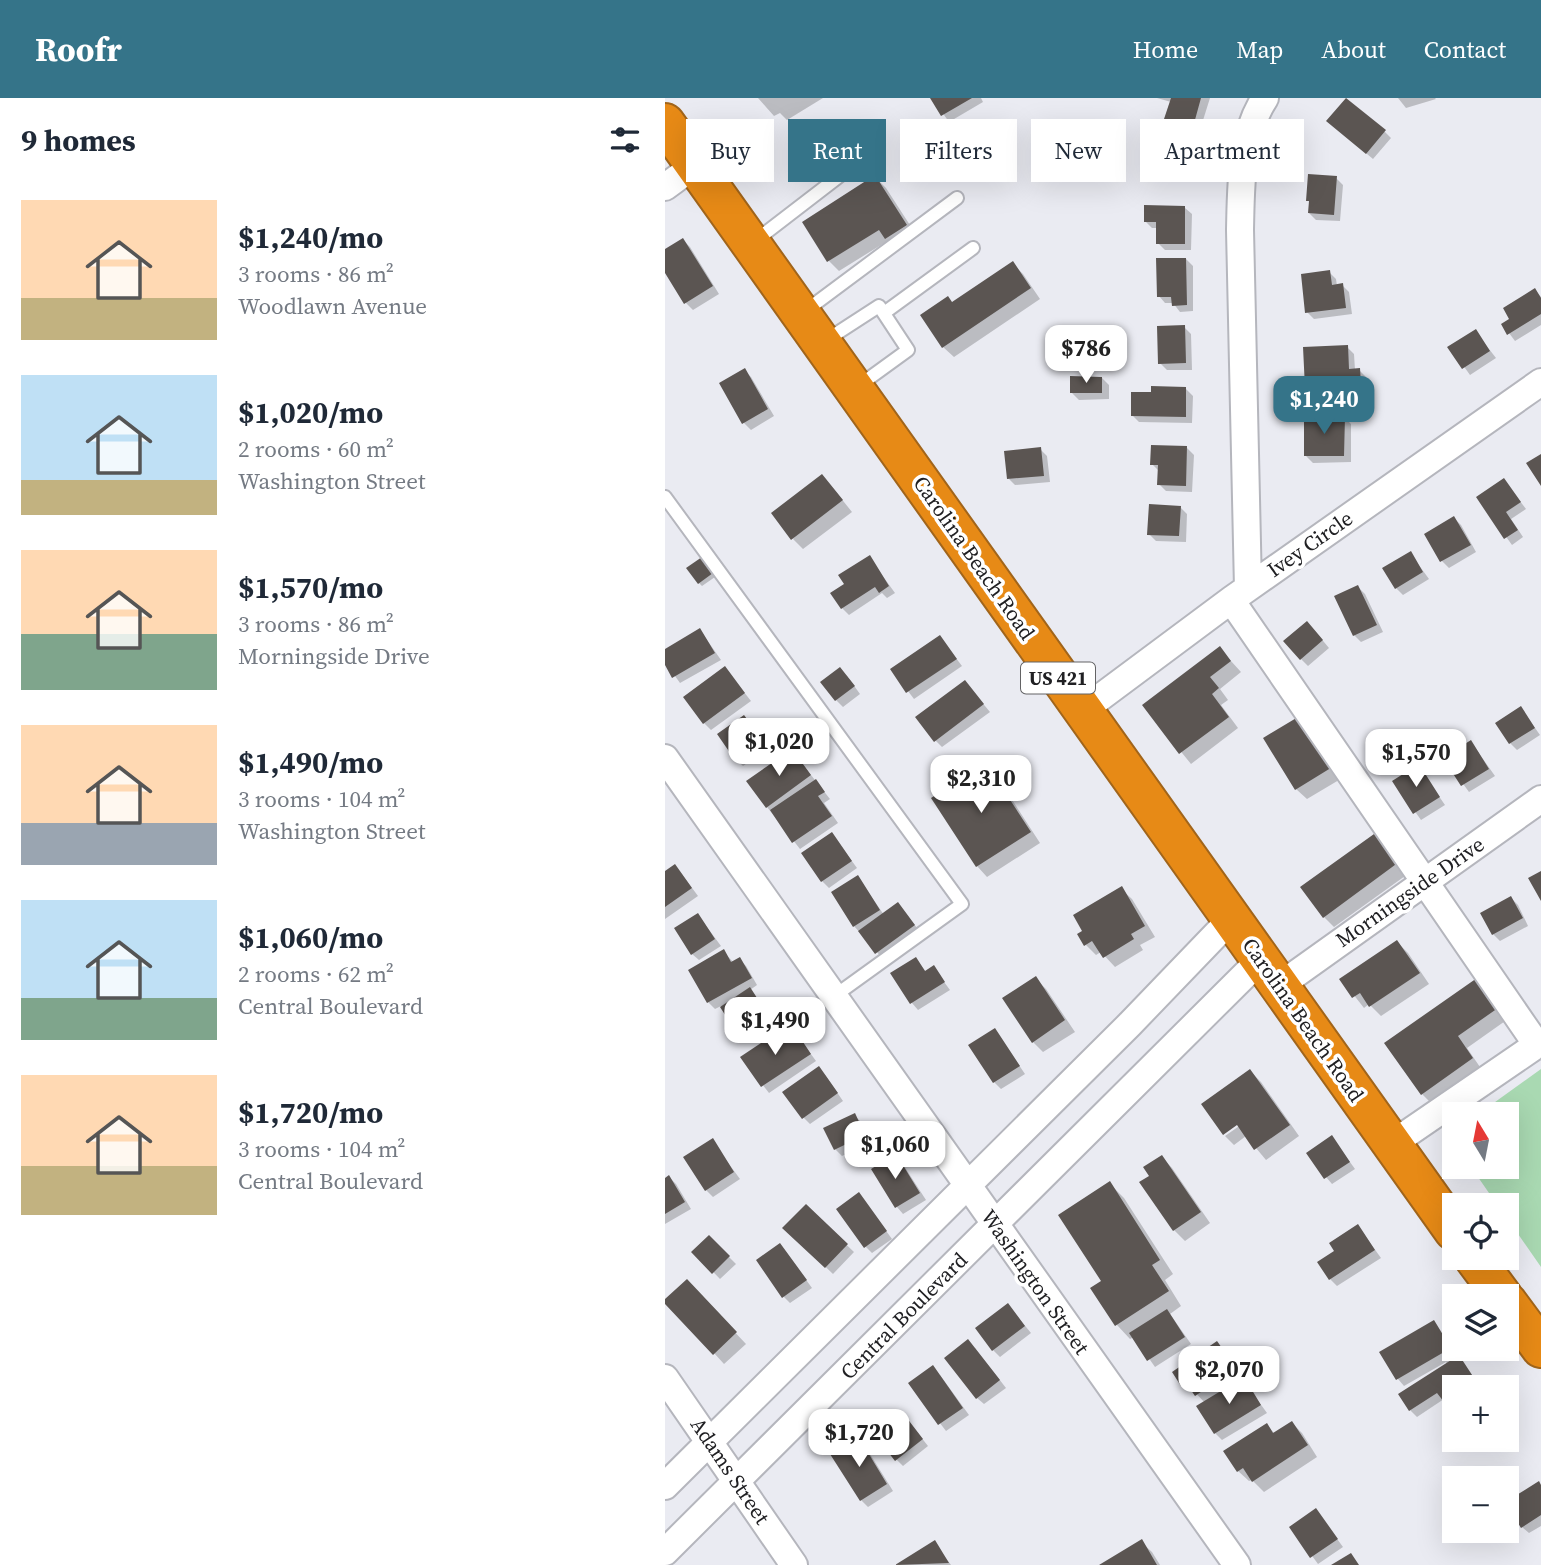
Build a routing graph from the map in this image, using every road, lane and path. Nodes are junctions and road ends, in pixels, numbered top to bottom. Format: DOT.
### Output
graph roads {
  1 [pos="1265,98"];
  2 [pos="665,124"];
  3 [pos="680,176"];
  4 [pos="832,182"];
  5 [pos="957,198"];
  6 [pos="752,243"];
  7 [pos="973,248"];
  8 [pos="884,313"];
  9 [pos="811,329"];
  10 [pos="1541,382"];
  11 [pos="854,389"];
  12 [pos="665,497"];
  13 [pos="1239,594"];
  14 [pos="1082,711"];
  15 [pos="665,758"];
  16 [pos="1541,799"];
  17 [pos="1423,881"];
  18 [pos="1231,919"];
  19 [pos="1270,973"];
  20 [pos="833,997"];
  21 [pos="1539,1043"];
  22 [pos="1392,1144"];
  23 [pos="967,1187"];
  24 [pos="1442,1214"];
  25 [pos="995,1225"];
  26 [pos="1519,1318"];
  27 [pos="1541,1348"];
  28 [pos="665,1378"];
  29 [pos="711,1442"];
  30 [pos="737,1482"];
  31 [pos="665,1486"];
  32 [pos="665,1552"];
  33 [pos="794,1565"];
  34 [pos="1237,1565"];
  1 -- 13 [label="street"];
  2 -- 3 [label="highway, Carolina Beach Road / US 421"];
  3 -- 6 [label="highway, Carolina Beach Road / US 421"];
  4 -- 6 [label="lane"];
  5 -- 9 [label="lane"];
  6 -- 9 [label="highway, Carolina Beach Road / US 421"];
  7 -- 8 [label="lane"];
  8 -- 9 [label="lane"];
  8 -- 11 [label="lane"];
  9 -- 11 [label="highway, Carolina Beach Road / US 421"];
  10 -- 13 [label="street, Ivey Circle"];
  11 -- 14 [label="highway, Carolina Beach Road / US 421"];
  12 -- 20 [label="lane"];
  13 -- 14 [label="street, Ivey Circle"];
  13 -- 17 [label="street"];
  14 -- 18 [label="highway, Carolina Beach Road / US 421"];
  15 -- 20 [label="street, Washington Street"];
  16 -- 17 [label="street, Morningside Drive"];
  17 -- 19 [label="street, Morningside Drive"];
  17 -- 21 [label="street"];
  18 -- 19 [label="highway, Carolina Beach Road / US 421"];
  18 -- 23 [label="street"];
  19 -- 22 [label="highway, Carolina Beach Road / US 421"];
  19 -- 25 [label="street, Central Boulevard"];
  20 -- 23 [label="street, Washington Street"];
  21 -- 22 [label="street"];
  22 -- 24 [label="highway, Carolina Beach Road / US 421"];
  23 -- 25 [label="street, Washington Street"];
  23 -- 29 [label="street"];
  25 -- 30 [label="street, Central Boulevard"];
  25 -- 34 [label="street, Washington Street"];
  26 -- 27 [label="highway"];
  28 -- 29 [label="street, Adams Street"];
  29 -- 30 [label="street, Adams Street"];
  29 -- 31 [label="street"];
  30 -- 32 [label="street, Central Boulevard"];
  30 -- 33 [label="street, Adams Street"];
}
